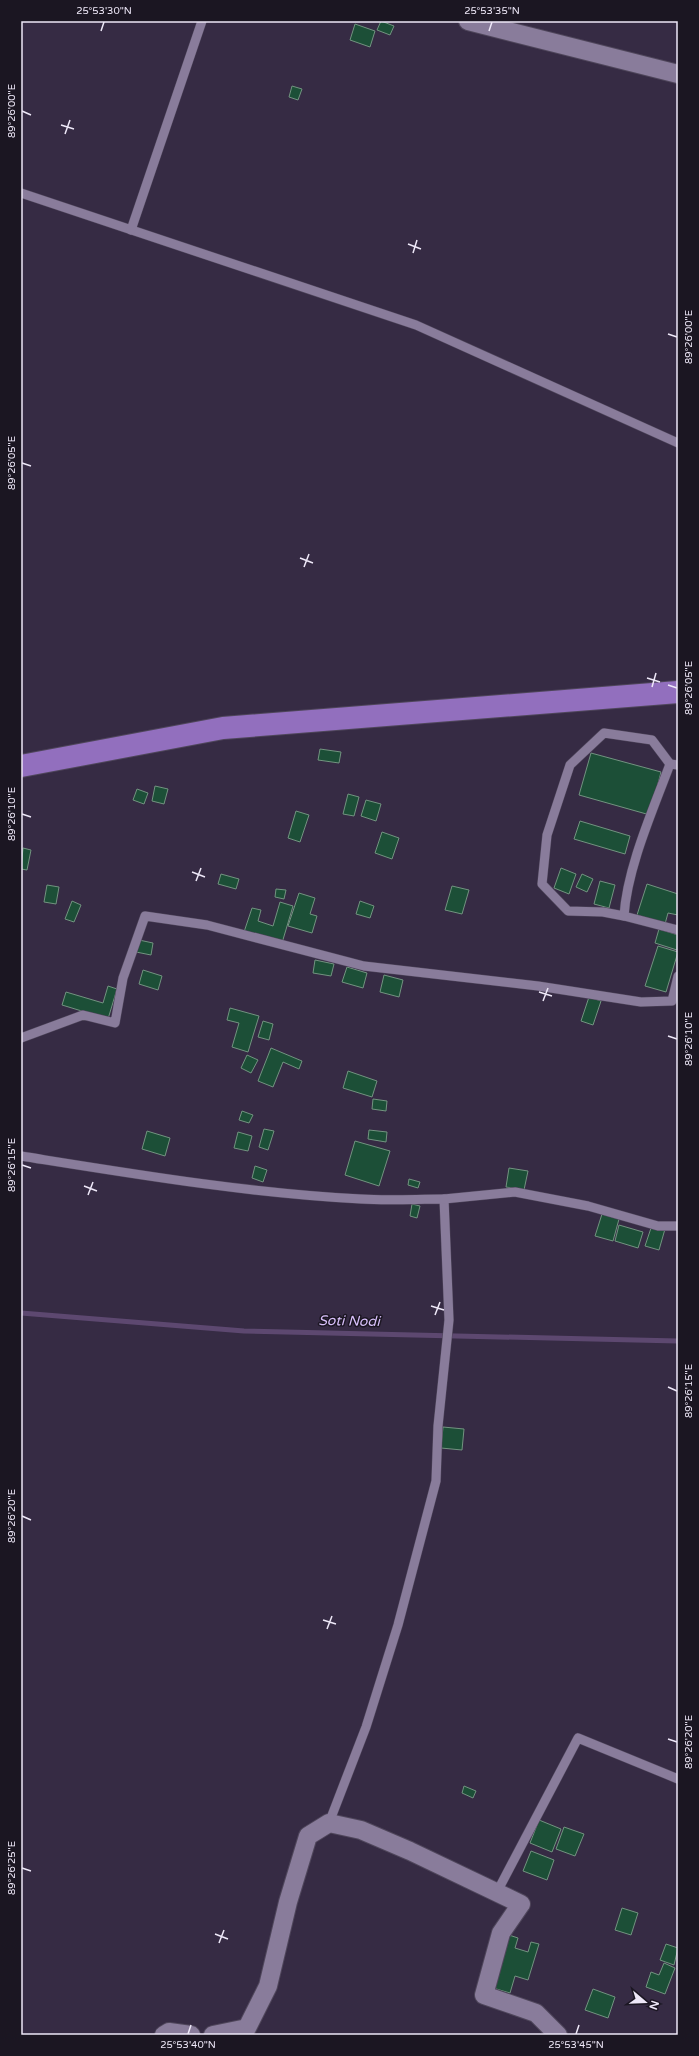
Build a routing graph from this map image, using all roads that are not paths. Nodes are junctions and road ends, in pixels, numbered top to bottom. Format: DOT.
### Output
graph roads {
  1 [pos="202,21"];
  2 [pos="468,21"];
  3 [pos="678,74"];
  4 [pos="21,193"];
  5 [pos="131,230"];
  6 [pos="678,443"];
  7 [pos="678,692"];
  8 [pos="674,765"];
  9 [pos="21,766"];
  10 [pos="624,916"];
  11 [pos="678,930"];
  12 [pos="678,976"];
  13 [pos="21,1038"];
  14 [pos="21,1156"];
  15 [pos="444,1199"];
  16 [pos="678,1226"];
  17 [pos="678,1779"];
  18 [pos="328,1823"];
  19 [pos="497,1892"];
  20 [pos="164,2035"];
  21 [pos="191,2035"];
  22 [pos="213,2035"];
  23 [pos="558,2035"];
  1 -- 5 [label="lane"];
  2 -- 3 [label="street"];
  4 -- 5 [label="lane"];
  5 -- 6 [label="lane"];
  7 -- 9 [label="highway"];
  8 -- 10 [label="lane"];
  8 -- 10 [label="lane"];
  10 -- 11 [label="lane"];
  12 -- 13 [label="lane"];
  14 -- 15 [label="lane"];
  15 -- 16 [label="lane"];
  15 -- 18 [label="lane"];
  17 -- 19 [label="lane"];
  18 -- 19 [label="street"];
  18 -- 22 [label="street"];
  19 -- 23 [label="street"];
  20 -- 21 [label="street"];
}
